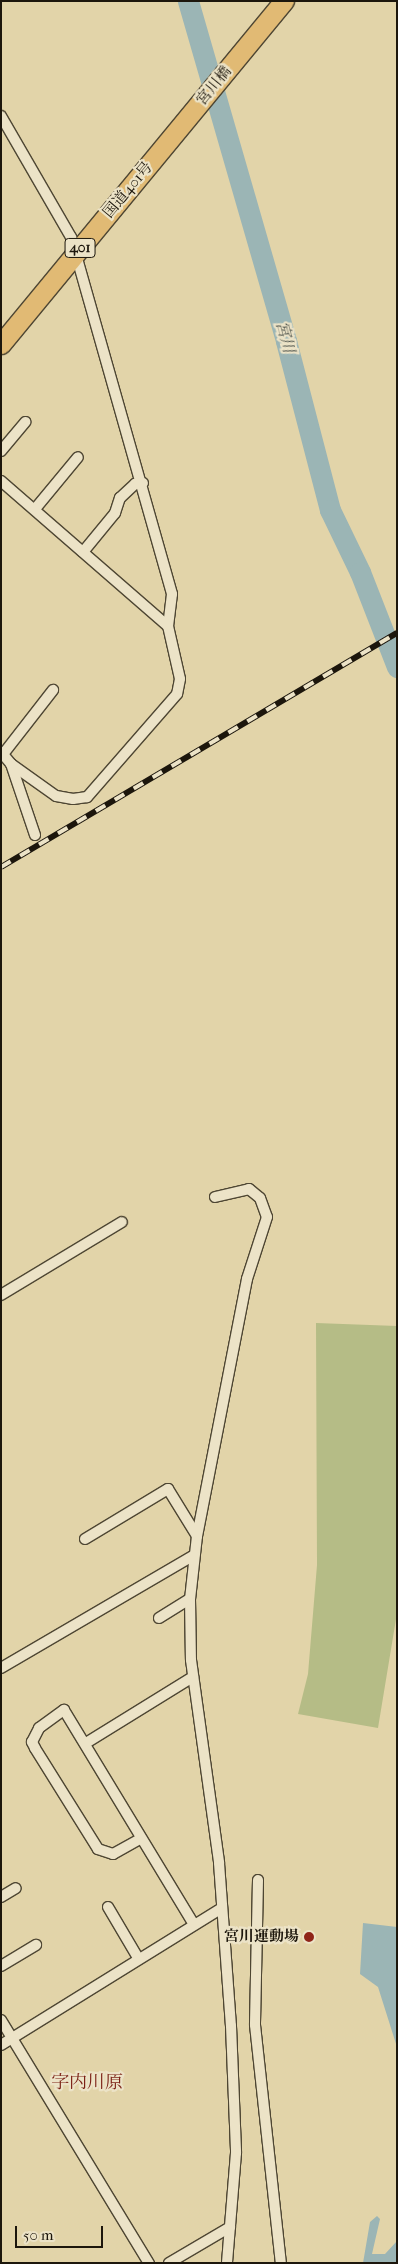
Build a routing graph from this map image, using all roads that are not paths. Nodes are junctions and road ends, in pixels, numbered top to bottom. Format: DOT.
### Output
graph roads {
  1 [pos="284,1"];
  2 [pos="1,116"];
  3 [pos="160,153"];
  4 [pos="76,253"];
  5 [pos="1,344"];
  6 [pos="24,422"];
  7 [pos="1,451"];
  8 [pos="78,457"];
  9 [pos="1,481"];
  10 [pos="143,483"];
  11 [pos="35,509"];
  12 [pos="83,552"];
  13 [pos="168,626"];
  14 [pos="53,690"];
  15 [pos="2,752"];
  16 [pos="11,764"];
  17 [pos="35,835"];
  18 [pos="215,1197"];
  19 [pos="122,1222"];
  20 [pos="1,1295"];
  21 [pos="196,1536"];
  22 [pos="85,1539"];
  23 [pos="194,1555"];
  24 [pos="190,1599"];
  25 [pos="158,1618"];
  26 [pos="1,1668"];
  27 [pos="193,1677"];
  28 [pos="86,1743"];
  29 [pos="140,1839"];
  30 [pos="258,1880"];
  31 [pos="16,1888"];
  32 [pos="1,1897"];
  33 [pos="108,1907"];
  34 [pos="222,1908"];
  35 [pos="194,1924"];
  36 [pos="36,1945"];
  37 [pos="138,1958"];
  38 [pos="1,1966"];
  39 [pos="1,2020"];
  40 [pos="12,2038"];
  41 [pos="1,2045"];
  42 [pos="230,2227"];
  43 [pos="149,2263"];
  44 [pos="169,2263"];
  45 [pos="228,2263"];
  46 [pos="281,2263"];
  1 -- 3 [label="highway, 宮川橋 / 401"];
  2 -- 4 [label="street"];
  3 -- 4 [label="highway, 国道401号 / 401"];
  4 -- 5 [label="highway, 国道401号 / 401"];
  4 -- 10 [label="street"];
  6 -- 7 [label="street"];
  8 -- 11 [label="street"];
  9 -- 11 [label="street"];
  10 -- 12 [label="street"];
  10 -- 13 [label="street"];
  11 -- 12 [label="street"];
  12 -- 13 [label="street"];
  13 -- 16 [label="street"];
  14 -- 15 [label="street"];
  15 -- 16 [label="street"];
  16 -- 17 [label="street"];
  18 -- 21 [label="street"];
  19 -- 20 [label="street"];
  21 -- 22 [label="street"];
  21 -- 23 [label="street"];
  23 -- 24 [label="street"];
  23 -- 26 [label="street"];
  24 -- 25 [label="street"];
  24 -- 27 [label="street"];
  27 -- 28 [label="street"];
  27 -- 34 [label="street"];
  28 -- 29 [label="street"];
  28 -- 29 [label="street"];
  29 -- 35 [label="street"];
  30 -- 46 [label="street"];
  31 -- 32 [label="street"];
  33 -- 37 [label="street"];
  34 -- 35 [label="street"];
  34 -- 42 [label="street"];
  35 -- 37 [label="street"];
  36 -- 38 [label="street"];
  37 -- 40 [label="street"];
  39 -- 40 [label="street"];
  40 -- 41 [label="street"];
  40 -- 43 [label="street"];
  42 -- 44 [label="street"];
  42 -- 45 [label="street"];
}
